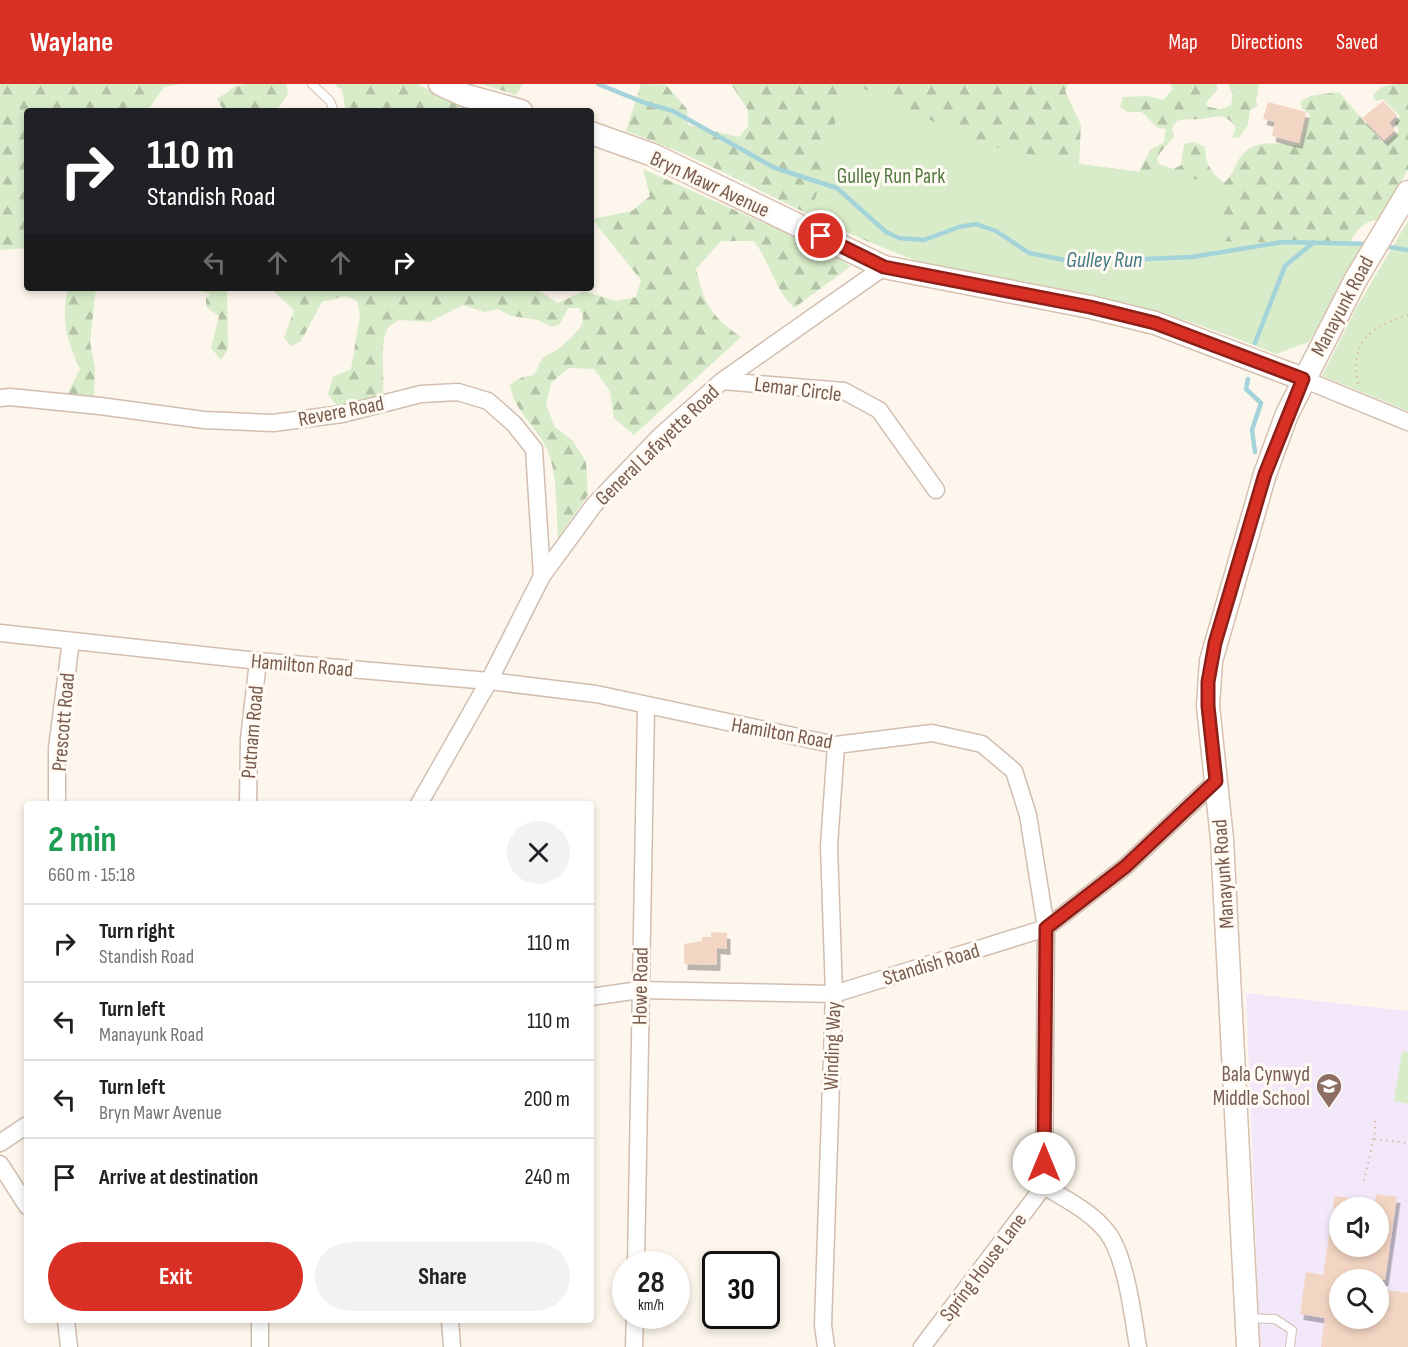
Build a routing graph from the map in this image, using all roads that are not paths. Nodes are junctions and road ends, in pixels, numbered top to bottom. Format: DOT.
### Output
graph roads {
  1 [pos="312,84"];
  2 [pos="440,84"];
  3 [pos="469,90"];
  4 [pos="333,108"];
  5 [pos="514,108"];
  6 [pos="594,134"];
  7 [pos="1408,192"];
  8 [pos="884,267"];
  9 [pos="1303,379"];
  10 [pos="722,381"];
  11 [pos="0,398"];
  12 [pos="1408,422"];
  13 [pos="936,490"];
  14 [pos="542,576"];
  15 [pos="0,633"];
  16 [pos="71,641"];
  17 [pos="258,661"];
  18 [pos="489,681"];
  19 [pos="646,707"];
  20 [pos="836,745"];
  21 [pos="1216,781"];
  22 [pos="57,801"];
  23 [pos="248,801"];
  24 [pos="421,801"];
  25 [pos="1046,928"];
  26 [pos="639,990"];
  27 [pos="834,994"];
  28 [pos="594,997"];
  29 [pos="24,1127"];
  30 [pos="0,1143"];
  31 [pos="0,1164"];
  32 [pos="1044,1186"];
  33 [pos="24,1201"];
  34 [pos="636,1251"];
  35 [pos="1246,1318"];
  36 [pos="66,1323"];
  37 [pos="260,1323"];
  38 [pos="450,1323"];
  39 [pos="635,1329"];
  40 [pos="69,1347"];
  41 [pos="260,1347"];
  42 [pos="452,1347"];
  43 [pos="634,1347"];
  44 [pos="826,1347"];
  45 [pos="922,1347"];
  46 [pos="1138,1347"];
  47 [pos="1248,1347"];
  48 [pos="1290,1347"];
  1 -- 4 [label="lane"];
  2 -- 3 [label="street"];
  3 -- 5 [label="street"];
  6 -- 8 [label="street, Bryn Mawr Avenue"];
  7 -- 9 [label="street, Manayunk Road"];
  8 -- 9 [label="street, Bryn Mawr Avenue"];
  8 -- 10 [label="street, General Lafayette Road"];
  9 -- 12 [label="street, Bryn Mawr Avenue"];
  9 -- 21 [label="street, Manayunk Road"];
  10 -- 13 [label="street, Lemar Circle"];
  10 -- 14 [label="street, General Lafayette Road"];
  11 -- 14 [label="street, Revere Road"];
  14 -- 18 [label="street, General Lafayette Road"];
  15 -- 16 [label="street, Hamilton Road"];
  16 -- 17 [label="street, Hamilton Road"];
  16 -- 22 [label="street, Prescott Road"];
  17 -- 18 [label="street, Hamilton Road"];
  17 -- 23 [label="street, Putnam Road"];
  18 -- 19 [label="street, Hamilton Road"];
  18 -- 24 [label="street, General Lafayette Road"];
  19 -- 20 [label="street, Hamilton Road"];
  19 -- 26 [label="street, Howe Road"];
  20 -- 25 [label="street, Hamilton Road"];
  20 -- 27 [label="street, Winding Way"];
  21 -- 25 [label="street, Standish Road"];
  21 -- 35 [label="street, Manayunk Road"];
  25 -- 27 [label="street, Standish Road"];
  25 -- 32 [label="street, Hamilton Road"];
  26 -- 27 [label="street, Standish Road"];
  26 -- 28 [label="street, Standish Road"];
  26 -- 34 [label="street, Howe Road"];
  27 -- 44 [label="street, Winding Way"];
  29 -- 30 [label="street"];
  31 -- 33 [label="street"];
  32 -- 45 [label="street, Spring House Lane"];
  32 -- 46 [label="street"];
  35 -- 47 [label="street, Manayunk Road"];
  35 -- 48 [label="lane"];
  36 -- 40 [label="street"];
  37 -- 41 [label="street"];
  38 -- 42 [label="street"];
  39 -- 43 [label="street"];
}
